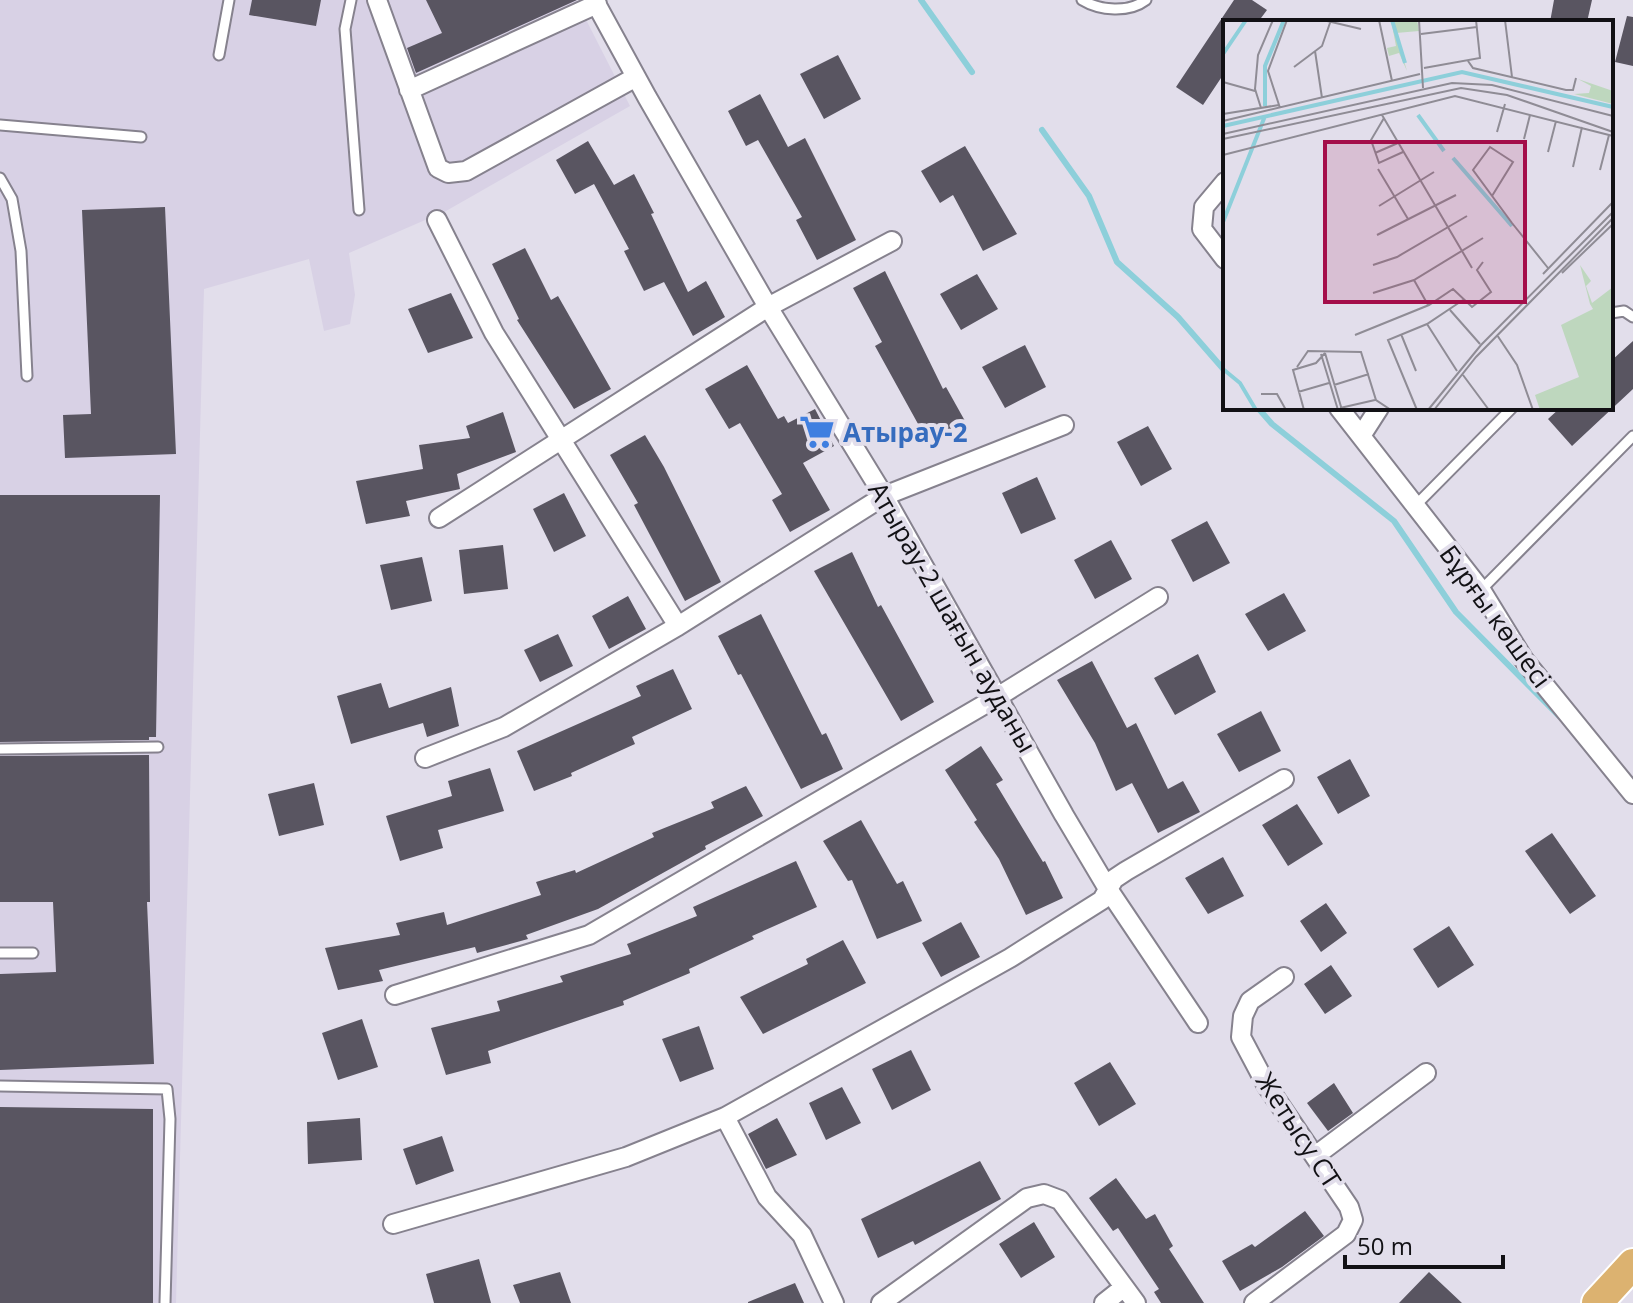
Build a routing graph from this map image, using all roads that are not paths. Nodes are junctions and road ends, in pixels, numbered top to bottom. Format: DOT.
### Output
graph roads {
  1 [pos="229,0"];
  2 [pos="351,0"];
  3 [pos="377,0"];
  4 [pos="1082,0"];
  5 [pos="1146,0"];
  6 [pos="596,2"];
  7 [pos="219,55"];
  8 [pos="636,77"];
  9 [pos="409,90"];
  10 [pos="0,125"];
  11 [pos="141,137"];
  12 [pos="0,178"];
  13 [pos="1223,184"];
  14 [pos="359,210"];
  15 [pos="437,220"];
  16 [pos="892,241"];
  17 [pos="1223,256"];
  18 [pos="768,307"];
  19 [pos="1613,313"];
  20 [pos="1633,317"];
  21 [pos="27,376"];
  22 [pos="1341,410"];
  23 [pos="1378,410"];
  24 [pos="1510,410"];
  25 [pos="1064,425"];
  26 [pos="1361,436"];
  27 [pos="1633,436"];
  28 [pos="562,441"];
  29 [pos="884,496"];
  30 [pos="1415,506"];
  31 [pos="439,518"];
  32 [pos="1481,590"];
  33 [pos="1158,597"];
  34 [pos="678,626"];
  35 [pos="999,696"];
  36 [pos="158,747"];
  37 [pos="0,749"];
  38 [pos="425,758"];
  39 [pos="1284,779"];
  40 [pos="1633,794"];
  41 [pos="1108,889"];
  42 [pos="0,953"];
  43 [pos="33,953"];
  44 [pos="1284,977"];
  45 [pos="395,995"];
  46 [pos="1198,1023"];
  47 [pos="1426,1073"];
  48 [pos="0,1086"];
  49 [pos="725,1117"];
  50 [pos="1315,1156"];
  51 [pos="393,1224"];
  52 [pos="1633,1264"];
  53 [pos="1123,1288"];
  54 [pos="165,1303"];
  55 [pos="834,1303"];
  56 [pos="881,1303"];
  57 [pos="1104,1303"];
  58 [pos="1136,1303"];
  59 [pos="1254,1303"];
  60 [pos="1597,1303"];
  1 -- 7 [label="lane"];
  2 -- 14 [label="lane"];
  3 -- 9 [label="street"];
  4 -- 5 [label="lane"];
  6 -- 8 [label="street, Атырау-2 шағын ауданы"];
  6 -- 9 [label="street"];
  8 -- 9 [label="street"];
  8 -- 18 [label="street, Атырау-2 шағын ауданы"];
  10 -- 11 [label="lane"];
  12 -- 21 [label="lane"];
  13 -- 17 [label="street"];
  15 -- 28 [label="street"];
  16 -- 18 [label="street"];
  18 -- 28 [label="street"];
  18 -- 29 [label="street, Атырау-2 шағын ауданы"];
  19 -- 20 [label="lane"];
  22 -- 26 [label="street, Бұрғы көшесі"];
  23 -- 26 [label="street"];
  24 -- 30 [label="lane"];
  25 -- 29 [label="street"];
  26 -- 30 [label="street, Бұрғы көшесі"];
  27 -- 32 [label="lane"];
  28 -- 31 [label="street"];
  28 -- 34 [label="street"];
  29 -- 34 [label="street"];
  29 -- 35 [label="street, Атырау-2 шағын ауданы"];
  30 -- 32 [label="street, Бұрғы көшесі"];
  32 -- 40 [label="street, Бұрғы көшесі"];
  33 -- 35 [label="street"];
  34 -- 38 [label="street"];
  35 -- 41 [label="street, Атырау-2 шағын ауданы"];
  35 -- 45 [label="street"];
  36 -- 37 [label="lane"];
  39 -- 41 [label="street"];
  41 -- 46 [label="street, Атырау-2 шағын ауданы"];
  41 -- 49 [label="street"];
  42 -- 43 [label="lane"];
  44 -- 50 [label="street, Жетысу СТ"];
  47 -- 50 [label="street"];
  48 -- 54 [label="lane"];
  49 -- 51 [label="street"];
  49 -- 55 [label="street"];
  50 -- 59 [label="street, Жетысу СТ"];
  52 -- 60 [label="main road"];
  53 -- 56 [label="street"];
  53 -- 57 [label="street"];
  53 -- 58 [label="street"];
}
